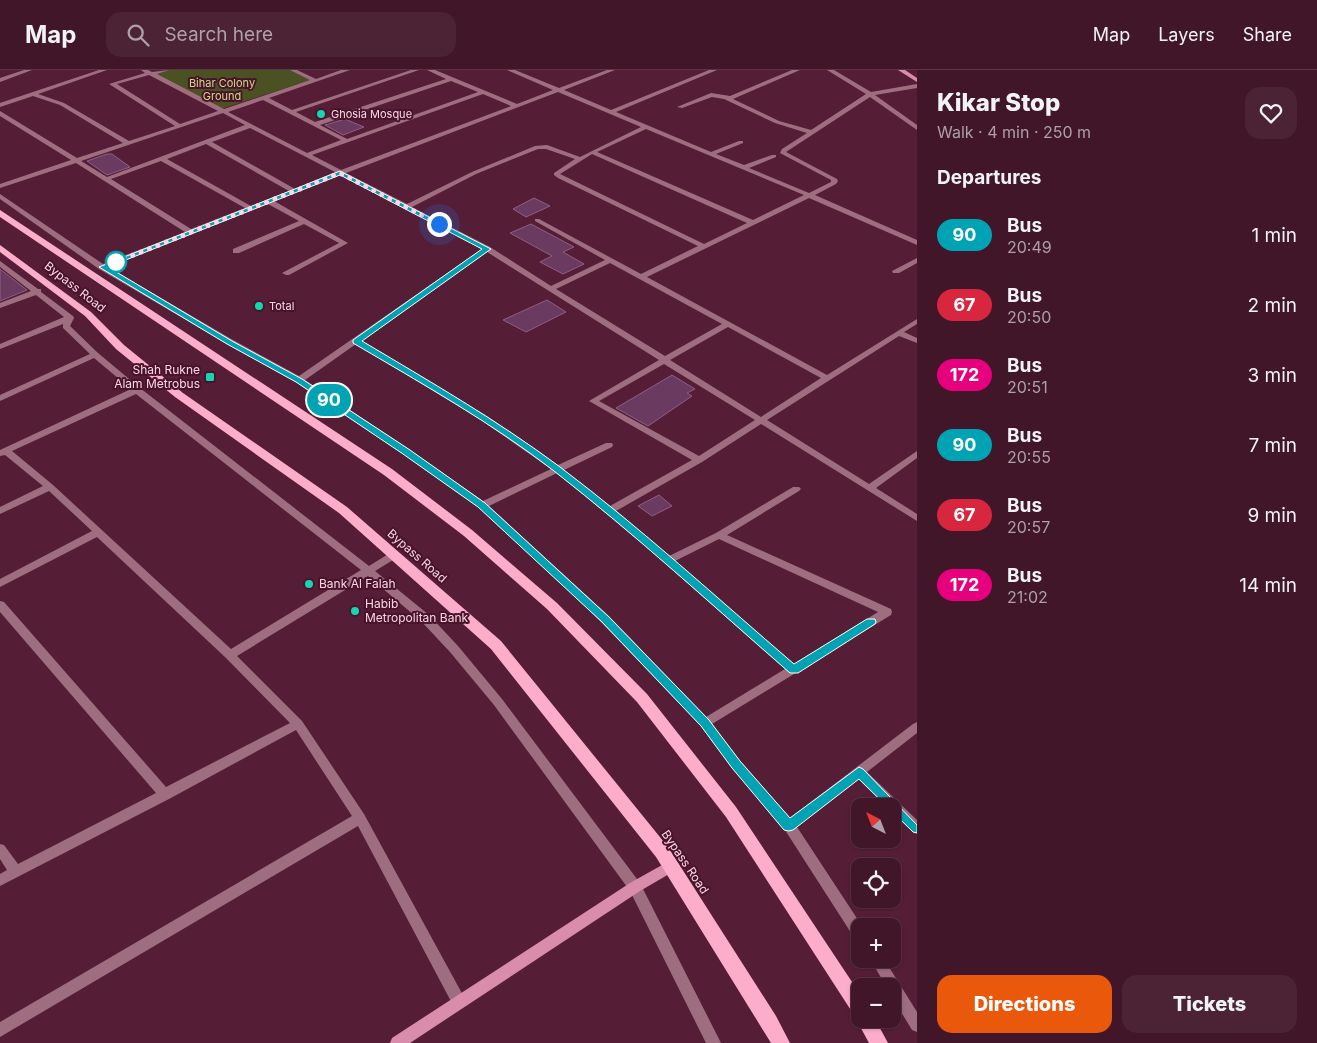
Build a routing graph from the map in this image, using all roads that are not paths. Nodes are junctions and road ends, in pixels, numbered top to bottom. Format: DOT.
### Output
graph roads {
  1 [pos="29,70"];
  2 [pos="104,70"];
  3 [pos="166,70"];
  4 [pos="293,70"];
  5 [pos="347,70"];
  6 [pos="416,70"];
  7 [pos="430,70"];
  8 [pos="510,70"];
  9 [pos="589,70"];
  10 [pos="612,70"];
  11 [pos="714,70"];
  12 [pos="797,70"];
  13 [pos="830,70"];
  14 [pos="901,70"];
  15 [pos="148,72"];
  16 [pos="600,74"];
  17 [pos="450,79"];
  18 [pos="0,80"];
  19 [pos="316,80"];
  20 [pos="917,80"];
  21 [pos="917,86"];
  22 [pos="559,90"];
  23 [pos="482,93"];
  24 [pos="33,94"];
  25 [pos="870,94"];
  26 [pos="264,98"];
  27 [pos="727,99"];
  28 [pos="0,105"];
  29 [pos="516,106"];
  30 [pos="680,107"];
  31 [pos="223,112"];
  32 [pos="292,112"];
  33 [pos="611,112"];
  34 [pos="0,113"];
  35 [pos="316,124"];
  36 [pos="180,126"];
  37 [pos="249,126"];
  38 [pos="645,127"];
  39 [pos="917,128"];
  40 [pos="811,132"];
  41 [pos="347,141"];
  42 [pos="207,142"];
  43 [pos="741,142"];
  44 [pos="128,143"];
  45 [pos="592,152"];
  46 [pos="710,154"];
  47 [pos="306,155"];
  48 [pos="774,156"];
  49 [pos="161,158"];
  50 [pos="580,159"];
  51 [pos="75,160"];
  52 [pos="743,168"];
  53 [pos="340,173"];
  54 [pos="106,179"];
  55 [pos="0,186"];
  56 [pos="294,191"];
  57 [pos="809,195"];
  58 [pos="0,196"];
  59 [pos="268,201"];
  60 [pos="407,207"];
  61 [pos="250,208"];
  62 [pos="0,213"];
  63 [pos="536,220"];
  64 [pos="304,221"];
  65 [pos="754,223"];
  66 [pos="191,232"];
  67 [pos="917,243"];
  68 [pos="705,247"];
  69 [pos="0,248"];
  70 [pos="487,249"];
  71 [pos="236,251"];
  72 [pos="610,260"];
  73 [pos="917,260"];
  74 [pos="0,262"];
  75 [pos="102,267"];
  76 [pos="896,271"];
  77 [pos="286,272"];
  78 [pos="641,277"];
  79 [pos="550,289"];
  80 [pos="38,291"];
  81 [pos="0,306"];
  82 [pos="70,318"];
  83 [pos="917,321"];
  84 [pos="727,324"];
  85 [pos="899,333"];
  86 [pos="356,341"];
  87 [pos="917,341"];
  88 [pos="0,347"];
  89 [pos="95,355"];
  90 [pos="664,359"];
  91 [pos="827,378"];
  92 [pos="299,380"];
  93 [pos="137,390"];
  94 [pos="0,398"];
  95 [pos="761,420"];
  96 [pos="609,445"];
  97 [pos="3,452"];
  98 [pos="917,454"];
  99 [pos="699,460"];
  100 [pos="556,468"];
  101 [pos="50,487"];
  102 [pos="870,488"];
  103 [pos="796,489"];
  104 [pos="482,505"];
  105 [pos="0,511"];
  106 [pos="608,511"];
  107 [pos="917,518"];
  108 [pos="98,532"];
  109 [pos="719,535"];
  110 [pos="394,556"];
  111 [pos="667,561"];
  112 [pos="369,570"];
  113 [pos="0,583"];
  114 [pos="0,605"];
  115 [pos="230,655"];
  116 [pos="794,670"];
  117 [pos="705,723"];
  118 [pos="298,724"];
  119 [pos="917,727"];
  120 [pos="859,772"];
  121 [pos="165,795"];
  122 [pos="360,818"];
  123 [pos="789,826"];
  124 [pos="917,828"];
  125 [pos="0,849"];
  126 [pos="671,866"];
  127 [pos="16,872"];
  128 [pos="0,880"];
  129 [pos="635,887"];
  130 [pos="851,922"];
  131 [pos="882,968"];
  132 [pos="851,996"];
  133 [pos="459,1002"];
  134 [pos="917,1025"];
  135 [pos="866,1028"];
  136 [pos="871,1028"];
  137 [pos="0,1030"];
  138 [pos="397,1043"];
  139 [pos="714,1043"];
  140 [pos="781,1043"];
  141 [pos="868,1043"];
  142 [pos="879,1043"];
  1 -- 18 [label="street"];
  2 -- 24 [label="street"];
  3 -- 15 [label="street"];
  4 -- 19 [label="street"];
  5 -- 19 [label="street"];
  6 -- 32 [label="street"];
  7 -- 17 [label="street"];
  8 -- 22 [label="street"];
  9 -- 16 [label="street"];
  10 -- 16 [label="street"];
  11 -- 33 [label="street"];
  12 -- 27 [label="street"];
  13 -- 25 [label="street"];
  14 -- 20 [label="street"];
  15 -- 31 [label="street"];
  15 -- 36 [label="street"];
  16 -- 22 [label="street"];
  17 -- 23 [label="street"];
  17 -- 35 [label="street"];
  19 -- 26 [label="street"];
  21 -- 25 [label="street"];
  22 -- 29 [label="street"];
  22 -- 33 [label="street"];
  23 -- 29 [label="street"];
  23 -- 41 [label="street"];
  24 -- 28 [label="street"];
  24 -- 44 [label="street"];
  25 -- 39 [label="street"];
  25 -- 40 [label="street"];
  26 -- 31 [label="street"];
  26 -- 32 [label="street"];
  27 -- 30 [label="street"];
  27 -- 40 [label="street"];
  29 -- 53 [label="street"];
  31 -- 36 [label="street"];
  31 -- 37 [label="street"];
  32 -- 35 [label="street"];
  33 -- 38 [label="street"];
  34 -- 51 [label="street"];
  35 -- 41 [label="street"];
  36 -- 44 [label="street"];
  37 -- 42 [label="street"];
  37 -- 47 [label="street"];
  38 -- 45 [label="street"];
  38 -- 46 [label="street"];
  40 -- 57 [label="street"];
  41 -- 47 [label="street"];
  42 -- 49 [label="street"];
  42 -- 56 [label="street"];
  43 -- 46 [label="street"];
  44 -- 51 [label="street"];
  45 -- 50 [label="street"];
  45 -- 65 [label="street"];
  46 -- 52 [label="street"];
  47 -- 53 [label="street"];
  48 -- 52 [label="street"];
  49 -- 54 [label="street"];
  49 -- 61 [label="street"];
  50 -- 60 [label="street"];
  50 -- 68 [label="street"];
  51 -- 54 [label="street"];
  51 -- 55 [label="street"];
  52 -- 57 [label="street"];
  53 -- 56 [label="street"];
  53 -- 60 [label="street"];
  54 -- 66 [label="street"];
  56 -- 59 [label="street"];
  57 -- 65 [label="street"];
  57 -- 67 [label="street"];
  58 -- 75 [label="street"];
  59 -- 61 [label="street"];
  59 -- 64 [label="street"];
  60 -- 70 [label="street"];
  61 -- 66 [label="street"];
  62 -- 132 [label="main road"];
  63 -- 72 [label="street"];
  64 -- 71 [label="street"];
  64 -- 77 [label="street"];
  65 -- 68 [label="street"];
  66 -- 75 [label="street"];
  68 -- 78 [label="street"];
  69 -- 110 [label="main road, Bypass Road"];
  70 -- 79 [label="street"];
  70 -- 86 [label="street"];
  72 -- 78 [label="street"];
  72 -- 79 [label="street"];
  73 -- 76 [label="street"];
  74 -- 80 [label="street"];
  75 -- 92 [label="street"];
  78 -- 84 [label="street"];
  79 -- 90 [label="street"];
  80 -- 81 [label="street"];
  80 -- 82 [label="street"];
  82 -- 88 [label="street"];
  82 -- 89 [label="street"];
  83 -- 85 [label="street"];
  84 -- 90 [label="street"];
  84 -- 91 [label="street"];
  85 -- 87 [label="street"];
  85 -- 91 [label="street"];
  86 -- 92 [label="street"];
  86 -- 100 [label="street"];
  89 -- 93 [label="street"];
  89 -- 94 [label="street"];
  90 -- 95 [label="street"];
  90 -- 99 [label="street"];
  91 -- 95 [label="street"];
  92 -- 104 [label="street"];
  93 -- 97 [label="street"];
  93 -- 112 [label="street"];
  95 -- 99 [label="street"];
  95 -- 102 [label="street"];
  96 -- 100 [label="street"];
  97 -- 101 [label="street"];
  98 -- 102 [label="street"];
  99 -- 106 [label="street"];
  100 -- 104 [label="street"];
  100 -- 106 [label="street"];
  101 -- 105 [label="street"];
  101 -- 108 [label="street"];
  102 -- 107 [label="street"];
  103 -- 109 [label="street"];
  104 -- 117 [label="street"];
  106 -- 111 [label="street"];
  108 -- 113 [label="street"];
  108 -- 115 [label="street"];
  109 -- 111 [label="street"];
  109 -- 116 [label="street"];
  110 -- 112 [label="street"];
  110 -- 126 [label="main road, Bypass Road"];
  111 -- 116 [label="street"];
  112 -- 115 [label="street"];
  112 -- 129 [label="street"];
  114 -- 121 [label="street"];
  115 -- 118 [label="street"];
  116 -- 117 [label="street"];
  117 -- 123 [label="street"];
  118 -- 121 [label="street"];
  118 -- 122 [label="street"];
  119 -- 120 [label="street"];
  120 -- 123 [label="street"];
  120 -- 124 [label="street"];
  121 -- 127 [label="street"];
  122 -- 133 [label="street"];
  122 -- 137 [label="street"];
  123 -- 130 [label="street"];
  125 -- 127 [label="street"];
  126 -- 129 [label="street"];
  126 -- 140 [label="main road, Bypass Road"];
  127 -- 128 [label="street"];
  129 -- 133 [label="street"];
  129 -- 139 [label="street"];
  131 -- 134 [label="street"];
  133 -- 138 [label="street"];
  135 -- 141 [label="main road"];
  136 -- 142 [label="main road"];
}
